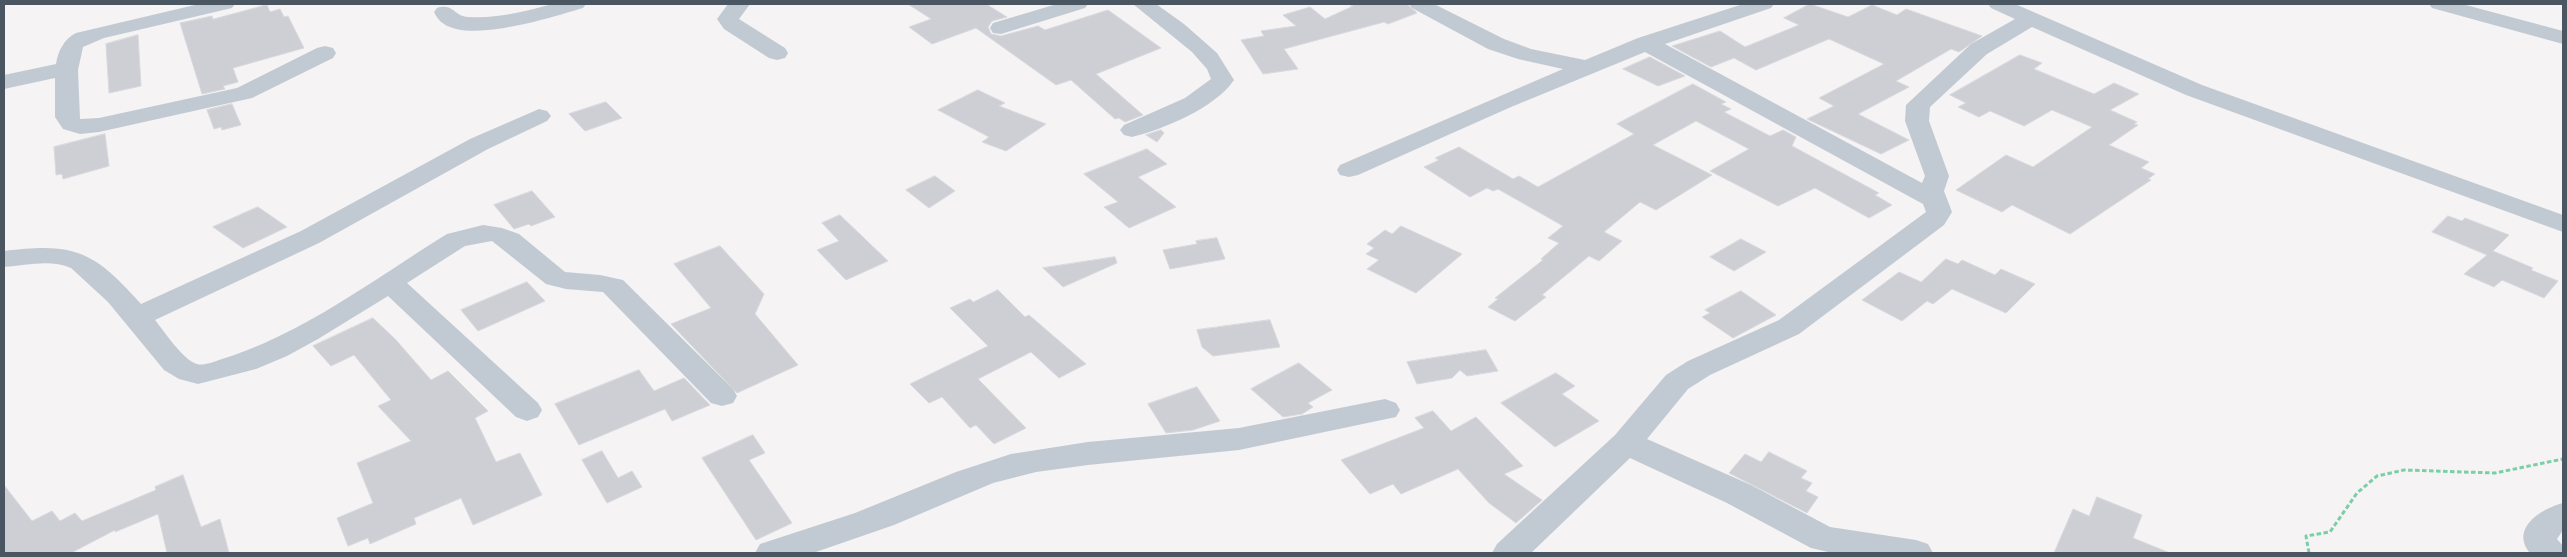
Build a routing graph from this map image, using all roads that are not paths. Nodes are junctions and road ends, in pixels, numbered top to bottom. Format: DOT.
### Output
graph roads {
  1 [pos="225,4"];
  2 [pos="576,4"];
  3 [pos="740,4"];
  4 [pos="1078,4"];
  5 [pos="1143,4"];
  6 [pos="1419,4"];
  7 [pos="1764,4"];
  8 [pos="1998,4"];
  9 [pos="2439,4"];
  10 [pos="444,12"];
  11 [pos="2030,19"];
  12 [pos="1001,28"];
  13 [pos="2563,38"];
  14 [pos="1646,43"];
  15 [pos="325,53"];
  16 [pos="778,53"];
  17 [pos="1588,67"];
  18 [pos="67,69"];
  19 [pos="4,82"];
  20 [pos="539,116"];
  21 [pos="1132,130"];
  22 [pos="1350,170"];
  23 [pos="1935,200"];
  24 [pos="2563,224"];
  25 [pos="4,259"];
  26 [pos="389,282"];
  27 [pos="137,317"];
  28 [pos="722,396"];
  29 [pos="527,410"];
  30 [pos="1385,410"];
  31 [pos="1626,443"];
  32 [pos="2563,515"];
  33 [pos="1817,546"];
  34 [pos="772,553"];
  35 [pos="1509,553"];
  36 [pos="1916,553"];
  37 [pos="2550,553"];
  1 -- 18 [label="street"];
  2 -- 10 [label="street"];
  3 -- 16 [label="street"];
  4 -- 12 [label="street"];
  5 -- 21 [label="street"];
  6 -- 17 [label="street"];
  7 -- 14 [label="street"];
  8 -- 11 [label="street"];
  9 -- 13 [label="street"];
  11 -- 23 [label="street"];
  11 -- 24 [label="street"];
  14 -- 17 [label="street"];
  14 -- 23 [label="street"];
  15 -- 18 [label="street"];
  17 -- 22 [label="street"];
  18 -- 19 [label="street"];
  20 -- 27 [label="street"];
  23 -- 31 [label="street"];
  25 -- 27 [label="street"];
  26 -- 27 [label="street"];
  26 -- 28 [label="street"];
  26 -- 29 [label="street"];
  30 -- 34 [label="street"];
  31 -- 33 [label="street"];
  31 -- 35 [label="street"];
  32 -- 37 [label="street"];
  33 -- 36 [label="street"];
}
